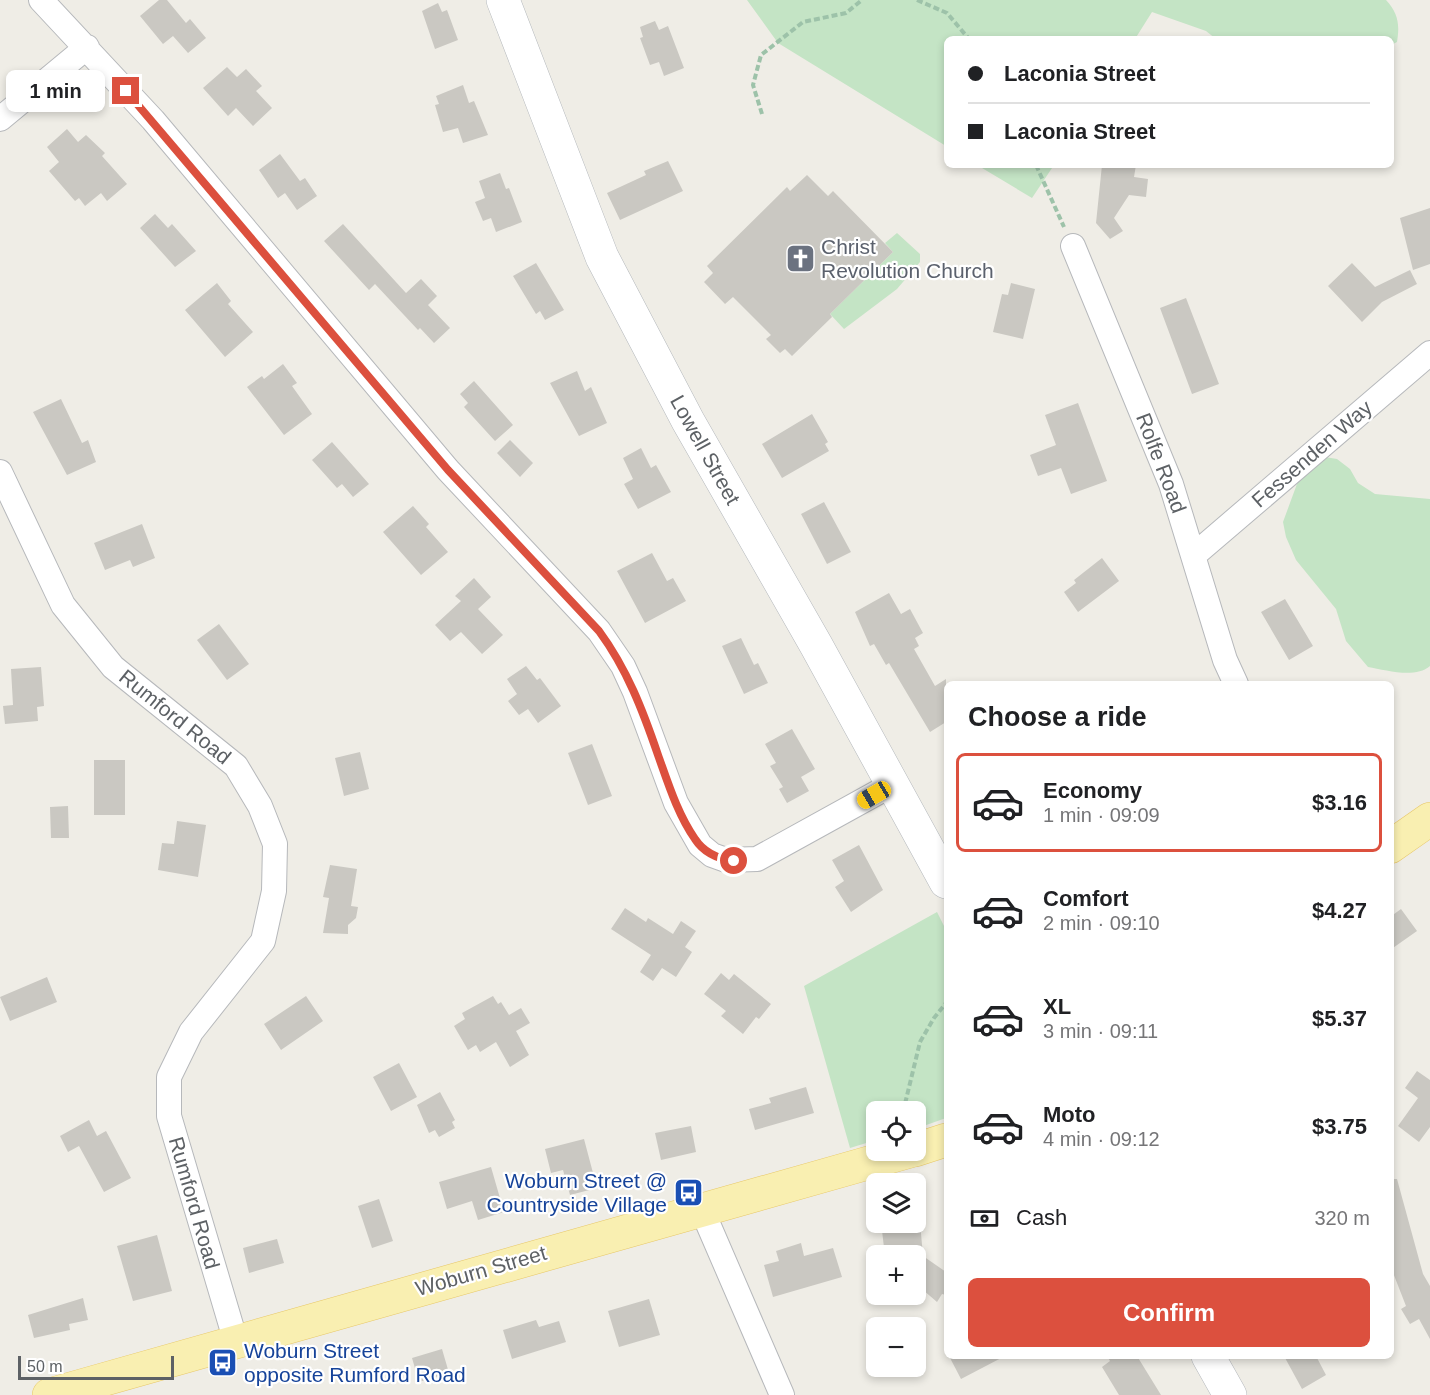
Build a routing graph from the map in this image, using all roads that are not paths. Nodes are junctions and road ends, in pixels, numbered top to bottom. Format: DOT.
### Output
graph roads {
  1 [pos="41,0"];
  2 [pos="503,0"];
  3 [pos="87,47"];
  4 [pos="0,119"];
  5 [pos="1073,246"];
  6 [pos="1430,352"];
  7 [pos="0,472"];
  8 [pos="1193,556"];
  9 [pos="1235,681"];
  10 [pos="893,784"];
  11 [pos="1430,819"];
  12 [pos="1394,844"];
  13 [pos="944,878"];
  14 [pos="944,1141"];
  15 [pos="926,1146"];
  16 [pos="875,1161"];
  17 [pos="702,1210"];
  18 [pos="236,1342"];
  19 [pos="1210,1359"];
  20 [pos="49,1395"];
  21 [pos="782,1395"];
  22 [pos="1230,1395"];
  1 -- 3 [label="street"];
  2 -- 10 [label="main road, Lowell Street"];
  3 -- 4 [label="street"];
  3 -- 10 [label="street"];
  5 -- 8 [label="street, Rolfe Road"];
  6 -- 8 [label="street, Fessenden Way"];
  7 -- 18 [label="street, Rumford Road"];
  8 -- 9 [label="street, Rolfe Road"];
  10 -- 13 [label="main road, Lowell Street"];
  11 -- 12 [label="main road"];
  14 -- 15 [label="main road, Woburn Street"];
  16 -- 17 [label="main road, Woburn Street"];
  17 -- 18 [label="main road, Woburn Street"];
  17 -- 21 [label="street"];
  18 -- 20 [label="main road, Woburn Street"];
  19 -- 22 [label="main road"];
}
